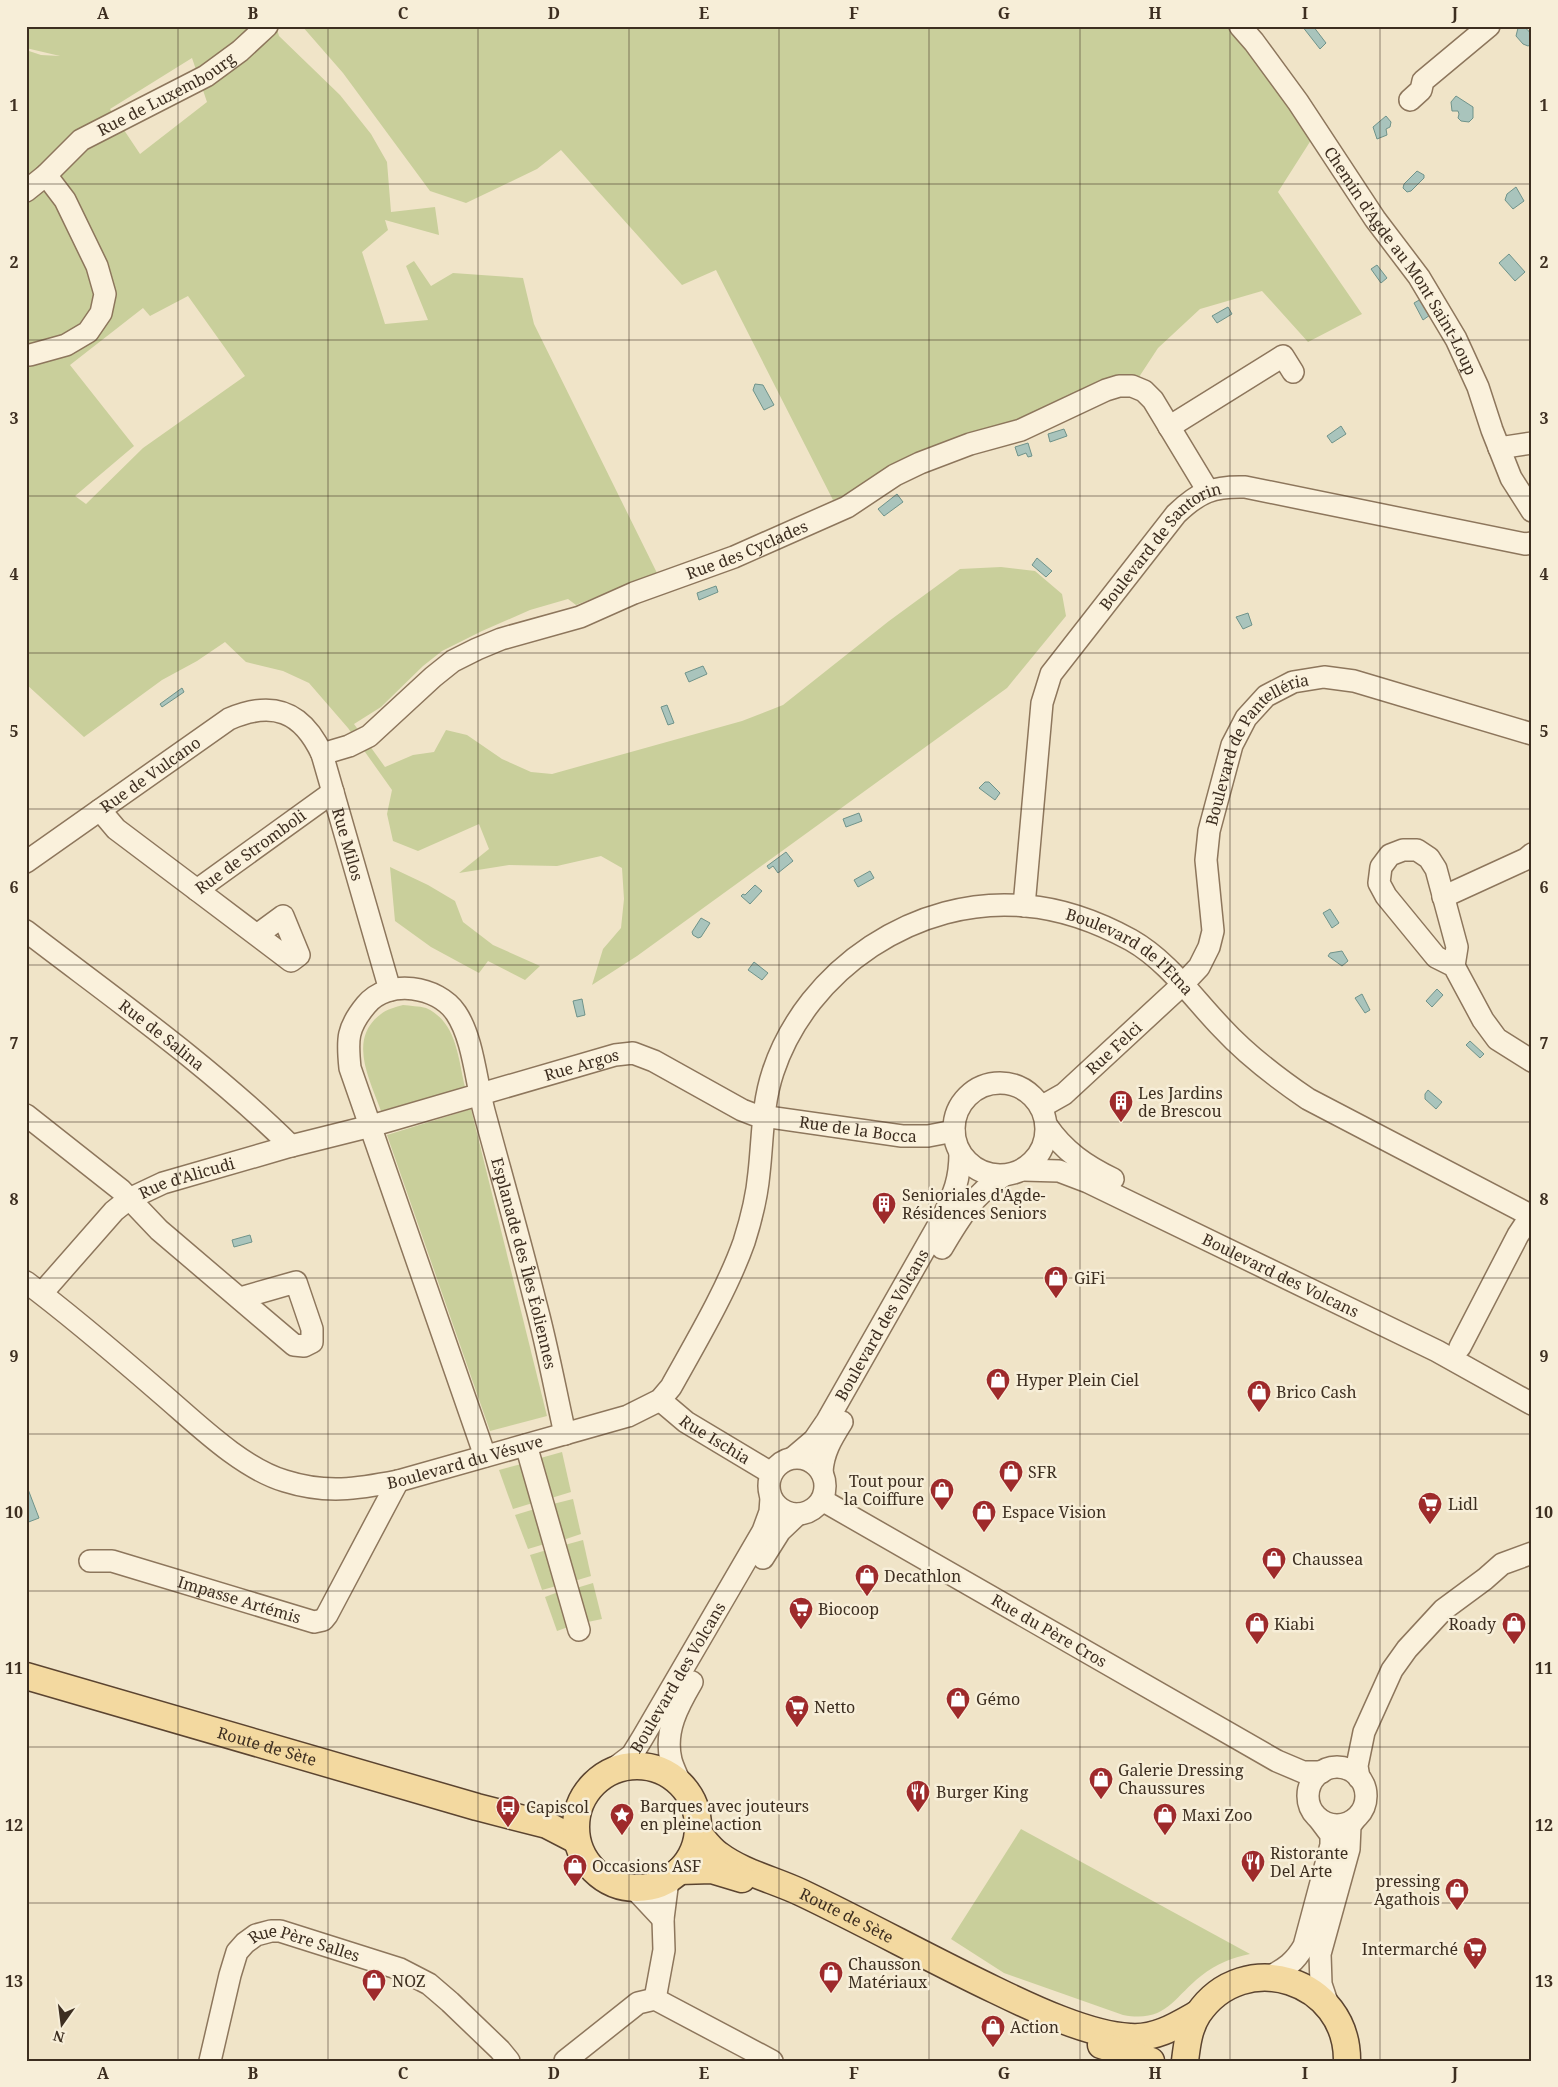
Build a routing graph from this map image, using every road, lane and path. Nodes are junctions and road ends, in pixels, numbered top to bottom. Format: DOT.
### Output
graph roads {
  1 [pos="267,26"];
  2 [pos="1240,26"];
  3 [pos="1489,26"];
  4 [pos="1410,100"];
  5 [pos="46,175"];
  6 [pos="26,191"];
  7 [pos="27,355"];
  8 [pos="1294,372"];
  9 [pos="1169,426"];
  10 [pos="1532,443"];
  11 [pos="1499,448"];
  12 [pos="1208,491"];
  13 [pos="1532,511"];
  14 [pos="1532,543"];
  15 [pos="285,713"];
  16 [pos="1532,734"];
  17 [pos="322,754"];
  18 [pos="333,792"];
  19 [pos="100,810"];
  20 [pos="1532,854"];
  21 [pos="26,862"];
  22 [pos="197,890"];
  23 [pos="1443,897"];
  24 [pos="1024,906"];
  25 [pos="26,931"];
  26 [pos="257,935"];
  27 [pos="1454,966"];
  28 [pos="1183,984"];
  29 [pos="390,990"];
  30 [pos="1532,1061"];
  31 [pos="479,1094"];
  32 [pos="26,1115"];
  33 [pos="763,1116"];
  34 [pos="1044,1117"];
  35 [pos="371,1126"];
  36 [pos="954,1131"];
  37 [pos="291,1146"];
  38 [pos="960,1153"];
  39 [pos="1013,1173"];
  40 [pos="129,1199"];
  41 [pos="1532,1215"];
  42 [pos="34,1288"];
  43 [pos="240,1298"];
  44 [pos="1460,1347"];
  45 [pos="1532,1388"];
  46 [pos="660,1400"];
  47 [pos="1532,1404"];
  48 [pos="565,1434"];
  49 [pos="526,1445"];
  50 [pos="485,1456"];
  51 [pos="794,1458"];
  52 [pos="822,1472"];
  53 [pos="772,1473"];
  54 [pos="398,1481"];
  55 [pos="771,1498"];
  56 [pos="822,1500"];
  57 [pos="798,1514"];
  58 [pos="1532,1553"];
  59 [pos="90,1561"];
  60 [pos="1532,1567"];
  61 [pos="1486,1579"];
  62 [pos="579,1630"];
  63 [pos="29,1677"];
  64 [pos="1364,1732"];
  65 [pos="1277,1761"];
  66 [pos="612,1770"];
  67 [pos="1327,1770"];
  68 [pos="1359,1778"];
  69 [pos="682,1785"];
  70 [pos="583,1797"];
  71 [pos="1308,1797"];
  72 [pos="499,1812"];
  73 [pos="1319,1819"];
  74 [pos="1355,1819"];
  75 [pos="698,1833"];
  76 [pos="576,1840"];
  77 [pos="673,1876"];
  78 [pos="634,1888"];
  79 [pos="663,1919"];
  80 [pos="1269,1977"];
  81 [pos="655,1999"];
  82 [pos="1328,2005"];
  83 [pos="1198,2014"];
  84 [pos="209,2060"];
  85 [pos="509,2061"];
  86 [pos="565,2061"];
  87 [pos="772,2061"];
  88 [pos="1151,2061"];
  89 [pos="1185,2061"];
  90 [pos="1347,2061"];
  1 -- 5 [label="street, Rue de Luxembourg"];
  2 -- 11 [label="street, Chemin d'Agde au Mont Saint-Loup"];
  3 -- 4 [label="street"];
  5 -- 6 [label="street, Rue de Luxembourg"];
  5 -- 7 [label="street"];
  8 -- 9 [label="street"];
  9 -- 12 [label="street, Rue des Cyclades"];
  9 -- 17 [label="street, Rue des Cyclades"];
  10 -- 11 [label="street"];
  11 -- 13 [label="street, Chemin d'Agde au Mont Saint-Loup"];
  12 -- 14 [label="street, Boulevard de Santorin"];
  12 -- 24 [label="street, Boulevard de Santorin"];
  15 -- 17 [label="street, Rue Milos"];
  15 -- 19 [label="street, Rue de Vulcano"];
  16 -- 28 [label="street, Boulevard de Pantelléria"];
  17 -- 18 [label="street, Rue Milos"];
  18 -- 22 [label="street, Rue de Stromboli"];
  18 -- 29 [label="street, Rue Milos"];
  19 -- 21 [label="street, Rue de Vulcano"];
  19 -- 22 [label="street, Rue de Stromboli"];
  20 -- 23 [label="street"];
  22 -- 26 [label="street"];
  23 -- 27 [label="street"];
  23 -- 27 [label="street"];
  24 -- 28 [label="street, Boulevard de l'Etna"];
  24 -- 33 [label="street, Boulevard de l'Etna"];
  25 -- 37 [label="street, Rue de Salina"];
  27 -- 30 [label="street"];
  28 -- 34 [label="street, Rue Felci"];
  28 -- 41 [label="street, Boulevard de l'Etna"];
  29 -- 31 [label="street, Esplanade des Îles Éoliennes"];
  29 -- 35 [label="street, Esplanade des Îles Éoliennes"];
  31 -- 33 [label="street, Rue Argos"];
  31 -- 35 [label="street"];
  31 -- 48 [label="street, Esplanade des Îles Éoliennes"];
  32 -- 40 [label="street"];
  33 -- 36 [label="street, Rue de la Bocca"];
  33 -- 46 [label="street, Boulevard du Vésuve"];
  34 -- 36 [label="street"];
  34 -- 39 [label="street"];
  34 -- 44 [label="street, Boulevard des Volcans"];
  35 -- 37 [label="street, Rue d'Alicudi"];
  35 -- 50 [label="street, Esplanade des Îles Éoliennes"];
  36 -- 38 [label="street"];
  37 -- 40 [label="street, Rue d'Alicudi"];
  38 -- 39 [label="street"];
  38 -- 51 [label="street, Boulevard des Volcans"];
  39 -- 47 [label="street, Boulevard des Volcans"];
  39 -- 52 [label="street, Boulevard des Volcans"];
  40 -- 42 [label="street, Rue d'Alicudi"];
  40 -- 43 [label="street"];
  41 -- 44 [label="street"];
  42 -- 54 [label="street, Boulevard du Vésuve"];
  44 -- 45 [label="street, Boulevard des Volcans"];
  46 -- 48 [label="street, Boulevard du Vésuve"];
  46 -- 53 [label="street, Rue Ischia"];
  48 -- 49 [label="street, Boulevard du Vésuve"];
  49 -- 50 [label="street, Boulevard du Vésuve"];
  49 -- 62 [label="street"];
  50 -- 54 [label="street, Boulevard du Vésuve"];
  51 -- 52 [label="street"];
  51 -- 53 [label="street"];
  52 -- 56 [label="street"];
  53 -- 55 [label="street"];
  54 -- 59 [label="street, Impasse Artémis"];
  55 -- 57 [label="street"];
  55 -- 66 [label="street, Boulevard des Volcans"];
  56 -- 57 [label="street"];
  56 -- 65 [label="street, Rue du Père Cros"];
  57 -- 69 [label="street, Boulevard des Volcans"];
  58 -- 61 [label="street"];
  60 -- 61 [label="street"];
  61 -- 64 [label="street"];
  63 -- 72 [label="main road, Route de Sète"];
  64 -- 67 [label="street"];
  64 -- 68 [label="street"];
  65 -- 67 [label="street, Rue du Père Cros"];
  65 -- 71 [label="street, Rue du Père Cros"];
  66 -- 69 [label="main road"];
  66 -- 70 [label="main road"];
  67 -- 68 [label="street"];
  67 -- 71 [label="street"];
  68 -- 74 [label="street"];
  69 -- 75 [label="main road"];
  70 -- 72 [label="main road, Route de Sète"];
  70 -- 76 [label="main road"];
  71 -- 73 [label="street"];
  72 -- 76 [label="main road, Route de Sète"];
  73 -- 74 [label="street"];
  73 -- 80 [label="street"];
  74 -- 82 [label="street"];
  75 -- 77 [label="main road"];
  75 -- 83 [label="main road, Route de Sète"];
  76 -- 78 [label="main road"];
  77 -- 78 [label="main road"];
  77 -- 79 [label="street"];
  77 -- 88 [label="main road, Route de Sète"];
  78 -- 79 [label="street"];
  79 -- 81 [label="street"];
  80 -- 82 [label="main road"];
  80 -- 83 [label="main road"];
  81 -- 86 [label="street"];
  81 -- 87 [label="street"];
  82 -- 90 [label="main road"];
  83 -- 89 [label="main road"];
  84 -- 85 [label="street, Rue Père Salles"];
}
